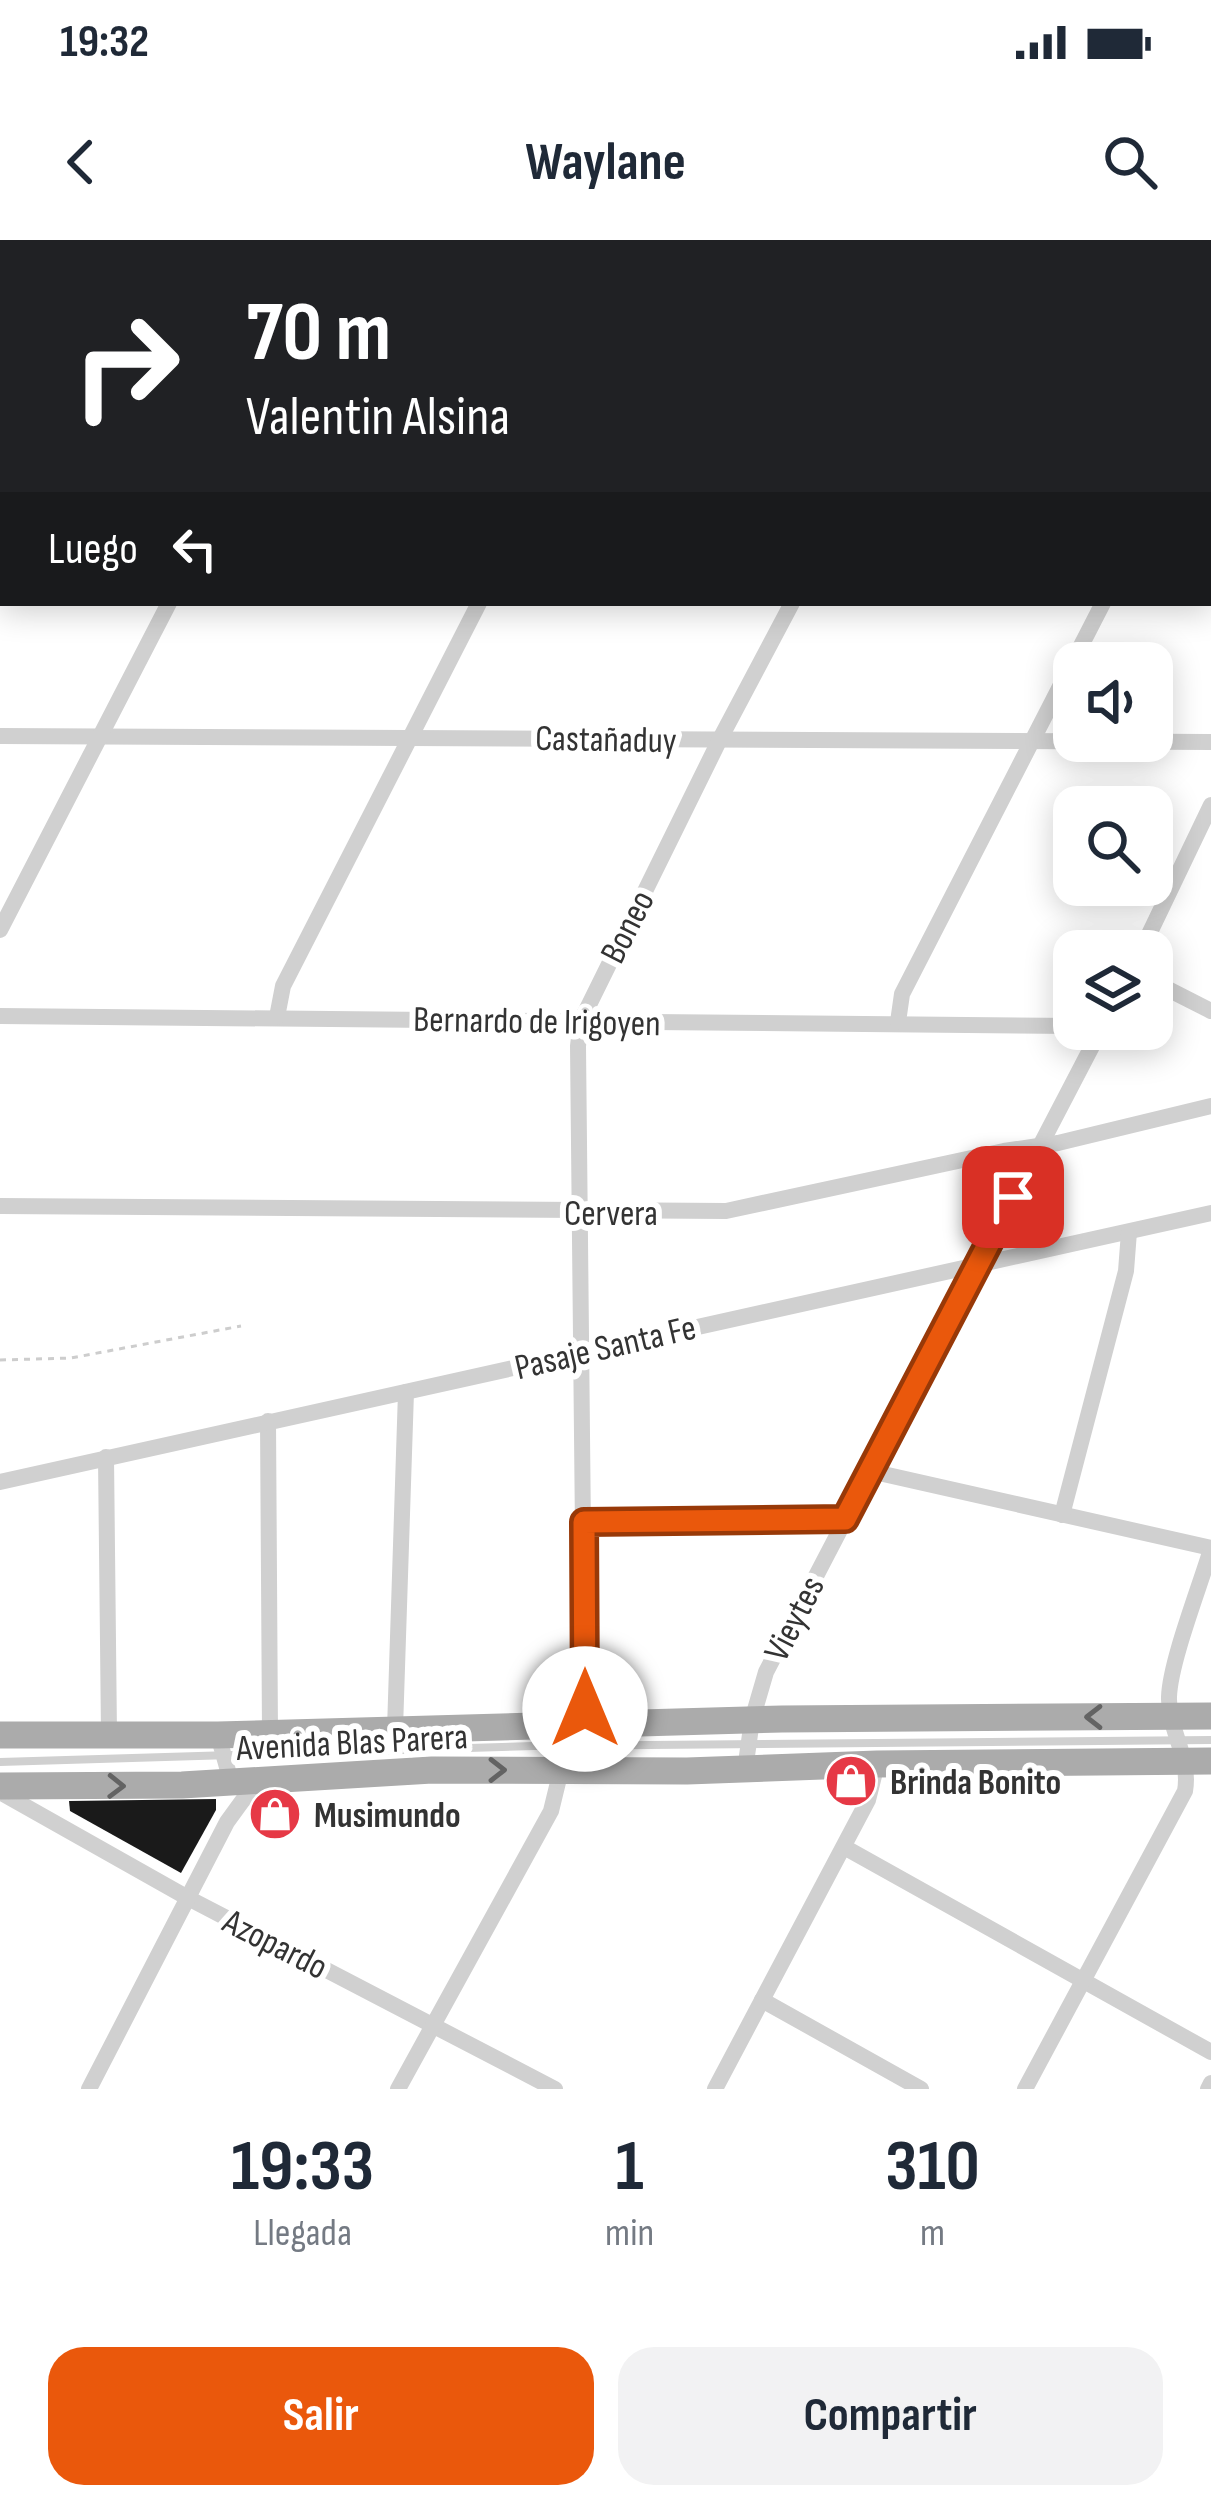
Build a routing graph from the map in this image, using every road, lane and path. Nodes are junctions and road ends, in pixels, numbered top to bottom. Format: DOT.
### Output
graph roads {
  1 [pos="167,606"];
  2 [pos="477,606"];
  3 [pos="790,606"];
  4 [pos="1101,606"];
  5 [pos="0,736"];
  6 [pos="100,736"];
  7 [pos="407,736"];
  8 [pos="719,739"];
  9 [pos="1033,742"];
  10 [pos="1211,742"];
  11 [pos="1211,805"];
  12 [pos="0,930"];
  13 [pos="1151,930"];
  14 [pos="1173,992"];
  15 [pos="1211,1011"];
  16 [pos="0,1016"];
  17 [pos="278,1017"];
  18 [pos="581,1021"];
  19 [pos="898,1022"];
  20 [pos="1053,1026"];
  21 [pos="1087,1050"];
  22 [pos="1211,1106"];
  23 [pos="1041,1146"];
  24 [pos="0,1206"];
  25 [pos="582,1213"];
  26 [pos="1211,1213"];
  27 [pos="1129,1232"];
  28 [pos="982,1261"];
  29 [pos="241,1326"];
  30 [pos="583,1351"];
  31 [pos="0,1360"];
  32 [pos="406,1392"];
  33 [pos="268,1421"];
  34 [pos="106,1457"];
  35 [pos="871,1471"];
  36 [pos="0,1481"];
  37 [pos="1062,1515"];
  38 [pos="845,1519"];
  39 [pos="584,1522"];
  40 [pos="1211,1548"];
  41 [pos="1211,1716"];
  42 [pos="585,1725"];
  43 [pos="395,1729"];
  44 [pos="270,1733"];
  45 [pos="109,1734"];
  46 [pos="0,1735"];
  47 [pos="1211,1740"];
  48 [pos="748,1745"];
  49 [pos="1187,1745"];
  50 [pos="225,1759"];
  51 [pos="0,1762"];
  52 [pos="877,1765"];
  53 [pos="561,1770"];
  54 [pos="273,1781"];
  55 [pos="0,1789"];
  56 [pos="227,1822"];
  57 [pos="844,1847"];
  58 [pos="188,1898"];
  59 [pos="1084,1983"];
  60 [pos="762,2000"];
  61 [pos="433,2022"];
  62 [pos="1211,2052"];
  63 [pos="88,2089"];
  64 [pos="398,2089"];
  65 [pos="555,2089"];
  66 [pos="715,2089"];
  67 [pos="921,2089"];
  68 [pos="1025,2089"];
  1 -- 6 [label="street"];
  2 -- 7 [label="street"];
  3 -- 8 [label="street, Boneo"];
  4 -- 9 [label="street"];
  5 -- 6 [label="street, Castañaduy"];
  6 -- 7 [label="street, Castañaduy"];
  6 -- 12 [label="street"];
  7 -- 8 [label="street, Castañaduy"];
  7 -- 17 [label="street"];
  8 -- 9 [label="street, Castañaduy"];
  8 -- 18 [label="street, Boneo"];
  9 -- 10 [label="street, Castañaduy"];
  9 -- 19 [label="street"];
  11 -- 13 [label="street"];
  14 -- 15 [label="street"];
  16 -- 17 [label="street, Bernardo de Irigoyen"];
  17 -- 18 [label="street, Bernardo de Irigoyen"];
  18 -- 19 [label="street, Bernardo de Irigoyen"];
  18 -- 25 [label="street, Boneo"];
  19 -- 20 [label="street, Bernardo de Irigoyen"];
  21 -- 23 [label="street, Vieytes"];
  22 -- 23 [label="street, Cervera"];
  23 -- 25 [label="street, Cervera"];
  23 -- 28 [label="street, Vieytes"];
  24 -- 25 [label="street, Cervera"];
  25 -- 30 [label="street, Boneo"];
  26 -- 27 [label="street, Pasaje Santa Fe"];
  27 -- 28 [label="street, Pasaje Santa Fe"];
  27 -- 37 [label="street"];
  28 -- 30 [label="street, Pasaje Santa Fe"];
  28 -- 35 [label="street, Vieytes"];
  29 -- 31 [label="path"];
  30 -- 32 [label="street, Pasaje Santa Fe"];
  30 -- 39 [label="street, Boneo"];
  32 -- 33 [label="street, Pasaje Santa Fe"];
  32 -- 43 [label="street"];
  33 -- 34 [label="street, Pasaje Santa Fe"];
  33 -- 44 [label="street"];
  34 -- 36 [label="street, Pasaje Santa Fe"];
  34 -- 45 [label="street"];
  35 -- 37 [label="street"];
  35 -- 38 [label="street, Vieytes"];
  37 -- 40 [label="street"];
  38 -- 39 [label="street"];
  38 -- 48 [label="street, Vieytes"];
  39 -- 42 [label="street, Boneo"];
  40 -- 49 [label="street"];
  41 -- 49 [label="main road, Avenida Blas Parera"];
  42 -- 43 [label="main road, Avenida Blas Parera"];
  42 -- 48 [label="main road, Avenida Blas Parera"];
  43 -- 44 [label="main road, Avenida Blas Parera"];
  44 -- 50 [label="main road, Avenida Blas Parera"];
  45 -- 46 [label="main road, Avenida Blas Parera"];
  45 -- 50 [label="main road, Avenida Blas Parera"];
  47 -- 49 [label="lane"];
  48 -- 49 [label="main road, Avenida Blas Parera"];
  48 -- 50 [label="lane"];
  48 -- 52 [label="main road, Avenida Blas Parera"];
  48 -- 53 [label="main road, Avenida Blas Parera"];
  49 -- 52 [label="main road, Avenida Blas Parera"];
  49 -- 59 [label="street"];
  50 -- 51 [label="lane"];
  50 -- 54 [label="main road, Avenida Blas Parera"];
  55 -- 50 [label="main road, Avenida Blas Parera, one-way"];
  50 -- 56 [label="street"];
  52 -- 57 [label="street"];
  54 -- 53 [label="main road, Avenida Blas Parera, one-way"];
  53 -- 61 [label="street"];
  54 -- 56 [label="street"];
  55 -- 58 [label="street, Azopardo"];
  56 -- 58 [label="street"];
  57 -- 59 [label="street"];
  57 -- 60 [label="street"];
  58 -- 61 [label="street, Azopardo"];
  58 -- 63 [label="street"];
  59 -- 62 [label="street"];
  59 -- 68 [label="street"];
  60 -- 66 [label="street"];
  60 -- 67 [label="street"];
  61 -- 64 [label="street"];
  61 -- 65 [label="street, Azopardo"];
}
